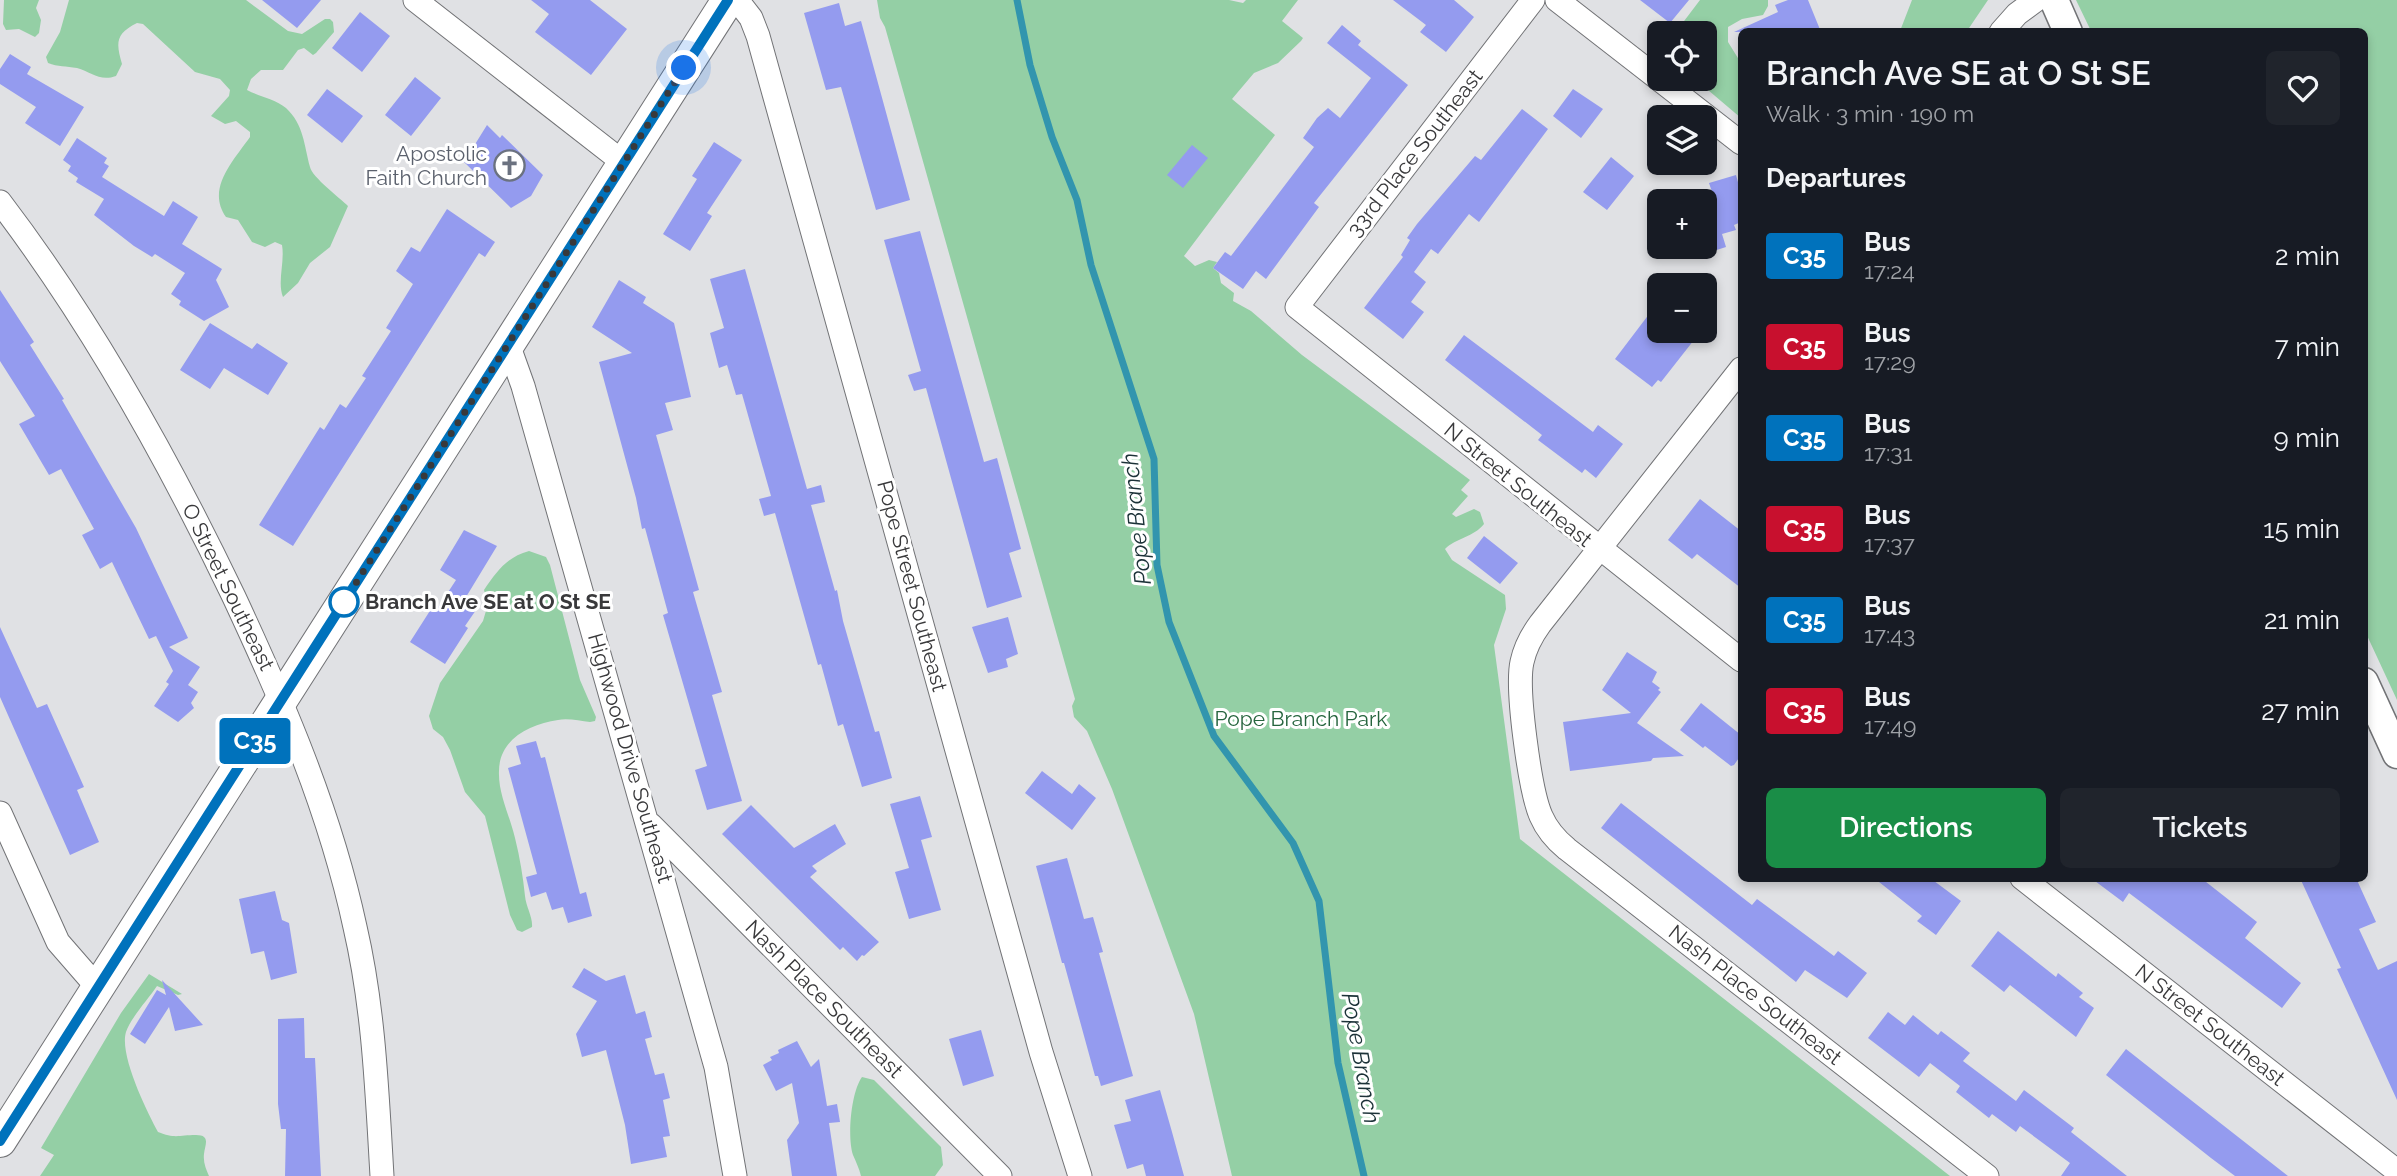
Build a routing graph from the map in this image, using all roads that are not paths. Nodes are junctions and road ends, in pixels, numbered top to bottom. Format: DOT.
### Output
graph roads {
  1 [pos="415,0"];
  2 [pos="728,0"];
  3 [pos="737,0"];
  4 [pos="1533,0"];
  5 [pos="1557,0"];
  6 [pos="2036,0"];
  7 [pos="2054,0"];
  8 [pos="2005,28"];
  9 [pos="2066,28"];
  10 [pos="1738,141"];
  11 [pos="624,163"];
  12 [pos="0,202"];
  13 [pos="1297,307"];
  14 [pos="508,344"];
  15 [pos="1738,373"];
  16 [pos="1600,550"];
  17 [pos="1738,658"];
  18 [pos="2368,691"];
  19 [pos="282,699"];
  20 [pos="2397,754"];
  21 [pos="0,813"];
  22 [pos="648,822"];
  23 [pos="2027,882"];
  24 [pos="98,988"];
  25 [pos="0,1140"];
  26 [pos="2397,1171"];
  27 [pos="382,1176"];
  28 [pos="735,1176"];
  29 [pos="1000,1176"];
  30 [pos="1080,1176"];
  31 [pos="1987,1176"];
  1 -- 11 [label="street"];
  2 -- 11 [label="main road"];
  3 -- 30 [label="street, Pope Street Southeast"];
  4 -- 13 [label="street, 33rd Place Southeast"];
  5 -- 10 [label="street"];
  6 -- 8 [label="street"];
  7 -- 9 [label="street"];
  11 -- 14 [label="main road"];
  12 -- 19 [label="street, O Street Southeast"];
  13 -- 16 [label="street, N Street Southeast"];
  14 -- 19 [label="main road"];
  14 -- 22 [label="street, Highwood Drive Southeast"];
  15 -- 16 [label="street, Nash Place Southeast"];
  16 -- 17 [label="street, N Street Southeast"];
  16 -- 31 [label="street, Nash Place Southeast"];
  18 -- 20 [label="street"];
  19 -- 24 [label="main road"];
  19 -- 27 [label="street, O Street Southeast"];
  21 -- 24 [label="street"];
  22 -- 28 [label="street, Highwood Drive Southeast"];
  22 -- 29 [label="street, Nash Place Southeast"];
  23 -- 26 [label="street, N Street Southeast"];
  24 -- 25 [label="main road"];
}
